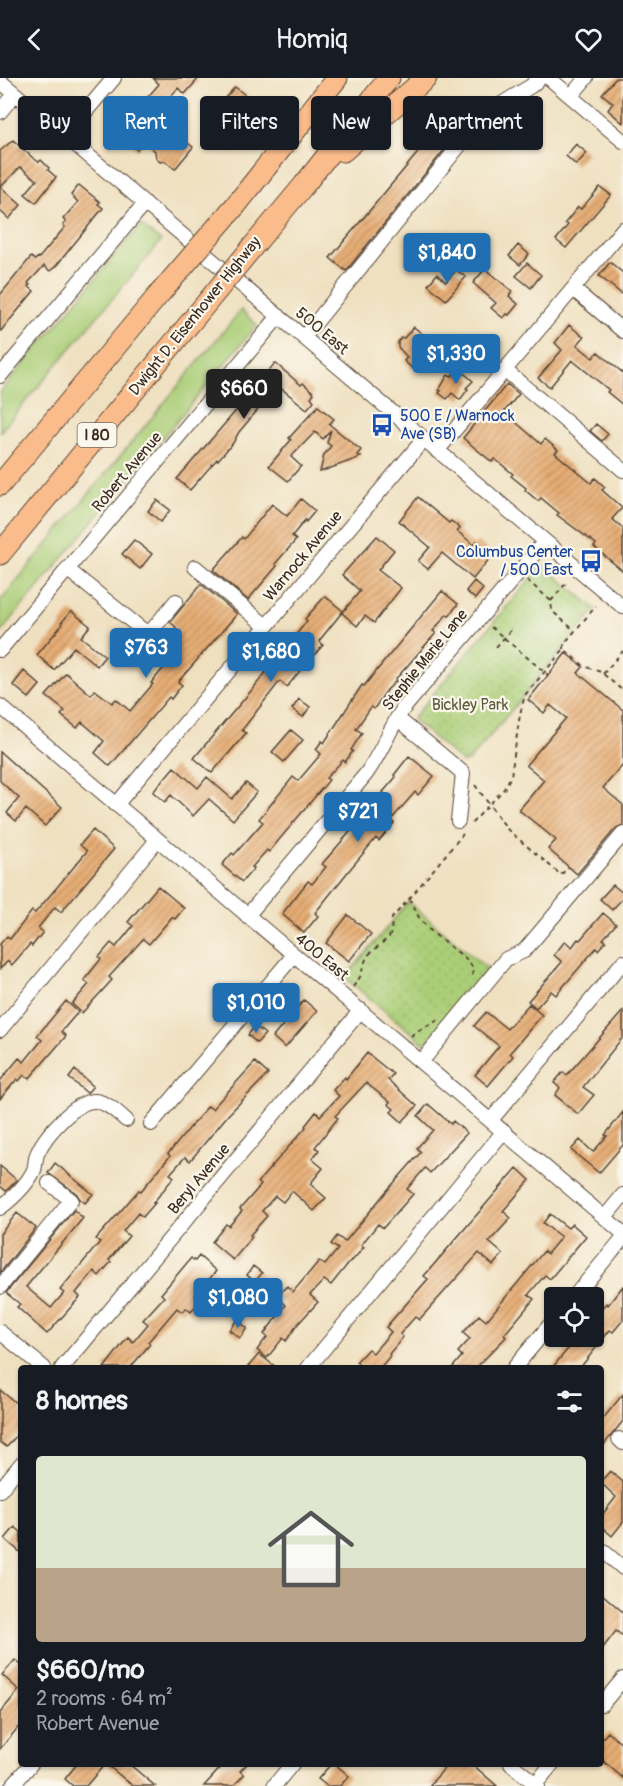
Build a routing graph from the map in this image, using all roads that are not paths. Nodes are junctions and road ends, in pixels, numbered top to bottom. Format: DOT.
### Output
graph roads {
  1 [pos="114,78"];
  2 [pos="318,78"];
  3 [pos="338,78"];
  4 [pos="389,78"];
  5 [pos="426,78"];
  6 [pos="540,78"];
  7 [pos="549,78"];
  8 [pos="586,78"];
  9 [pos="0,81"];
  10 [pos="15,94"];
  11 [pos="571,96"];
  12 [pos="18,97"];
  13 [pos="91,105"];
  14 [pos="0,112"];
  15 [pos="623,141"];
  16 [pos="82,150"];
  17 [pos="266,168"];
  18 [pos="304,185"];
  19 [pos="145,203"];
  20 [pos="623,229"];
  21 [pos="573,289"];
  22 [pos="279,316"];
  23 [pos="623,331"];
  24 [pos="304,337"];
  25 [pos="505,370"];
  26 [pos="0,376"];
  27 [pos="424,439"];
  28 [pos="437,451"];
  29 [pos="623,470"];
  30 [pos="0,484"];
  31 [pos="545,541"];
  32 [pos="0,554"];
  33 [pos="195,567"];
  34 [pos="67,570"];
  35 [pos="177,601"];
  36 [pos="623,607"];
  37 [pos="266,626"];
  38 [pos="0,650"];
  39 [pos="0,706"];
  40 [pos="397,718"];
  41 [pos="116,805"];
  42 [pos="458,821"];
  43 [pos="623,834"];
  44 [pos="157,840"];
  45 [pos="248,916"];
  46 [pos="294,955"];
  47 [pos="623,962"];
  48 [pos="361,1010"];
  49 [pos="0,1030"];
  50 [pos="422,1061"];
  51 [pos="126,1120"];
  52 [pos="491,1120"];
  53 [pos="151,1124"];
  54 [pos="504,1131"];
  55 [pos="49,1183"];
  56 [pos="623,1195"];
  57 [pos="0,1208"];
  58 [pos="605,1217"];
  59 [pos="623,1233"];
  60 [pos="623,1238"];
  61 [pos="0,1287"];
  62 [pos="582,1287"];
  63 [pos="0,1332"];
  64 [pos="544,1332"];
  65 [pos="40,1365"];
  66 [pos="65,1365"];
  67 [pos="310,1365"];
  68 [pos="517,1365"];
  69 [pos="18,1468"];
  70 [pos="0,1490"];
  71 [pos="604,1552"];
  72 [pos="623,1568"];
  73 [pos="623,1679"];
  74 [pos="604,1702"];
  75 [pos="28,1767"];
  76 [pos="290,1767"];
  77 [pos="514,1767"];
  78 [pos="550,1767"];
  79 [pos="535,1785"];
  80 [pos="12,1786"];
  81 [pos="274,1786"];
  1 -- 13 [label="street"];
  2 -- 17 [label="highway"];
  3 -- 17 [label="highway, I 80"];
  4 -- 18 [label="highway, Dwight D. Eisenhower Highway / I 80"];
  5 -- 18 [label="highway"];
  6 -- 24 [label="street"];
  7 -- 11 [label="street"];
  8 -- 11 [label="street"];
  9 -- 10 [label="street, 500 East"];
  10 -- 12 [label="street, 500 East"];
  10 -- 14 [label="street"];
  11 -- 15 [label="street"];
  16 -- 19 [label="street, 500 East"];
  17 -- 30 [label="highway, I 80, bridge"];
  18 -- 32 [label="highway, Dwight D. Eisenhower Highway / I 80, bridge"];
  19 -- 22 [label="street, 500 East"];
  19 -- 26 [label="street"];
  20 -- 21 [label="street"];
  21 -- 23 [label="street"];
  21 -- 25 [label="street"];
  22 -- 24 [label="street, 500 East"];
  22 -- 34 [label="street, Robert Avenue"];
  24 -- 27 [label="street, 500 East"];
  25 -- 28 [label="street"];
  25 -- 29 [label="street"];
  27 -- 28 [label="street, 500 East"];
  27 -- 37 [label="street, Warnock Avenue"];
  28 -- 31 [label="street, 500 East"];
  31 -- 36 [label="street, 500 East"];
  31 -- 40 [label="street, Stephie Marie Lane"];
  33 -- 37 [label="street"];
  34 -- 35 [label="street"];
  34 -- 38 [label="street, Robert Avenue"];
  37 -- 41 [label="street, Warnock Avenue"];
  39 -- 41 [label="street, 400 East"];
  40 -- 42 [label="street"];
  40 -- 45 [label="street, Stephie Marie Lane"];
  41 -- 44 [label="street, 400 East"];
  43 -- 50 [label="street"];
  44 -- 45 [label="street, 400 East"];
  44 -- 49 [label="street"];
  45 -- 46 [label="street, 400 East"];
  46 -- 48 [label="street, 400 East"];
  46 -- 53 [label="street"];
  47 -- 52 [label="street"];
  48 -- 50 [label="street, 400 East"];
  48 -- 66 [label="street, Beryl Avenue"];
  50 -- 52 [label="street, 400 East"];
  51 -- 57 [label="street"];
  52 -- 54 [label="street, 400 East"];
  54 -- 58 [label="street, 400 East"];
  54 -- 67 [label="street"];
  55 -- 61 [label="street"];
  56 -- 58 [label="street"];
  58 -- 59 [label="street, 400 East"];
  60 -- 62 [label="street"];
  63 -- 65 [label="street"];
  64 -- 68 [label="street"];
  69 -- 70 [label="street"];
  71 -- 72 [label="street"];
  73 -- 74 [label="street"];
  75 -- 80 [label="street"];
  76 -- 81 [label="street"];
  77 -- 79 [label="street"];
  78 -- 79 [label="street"];
}
